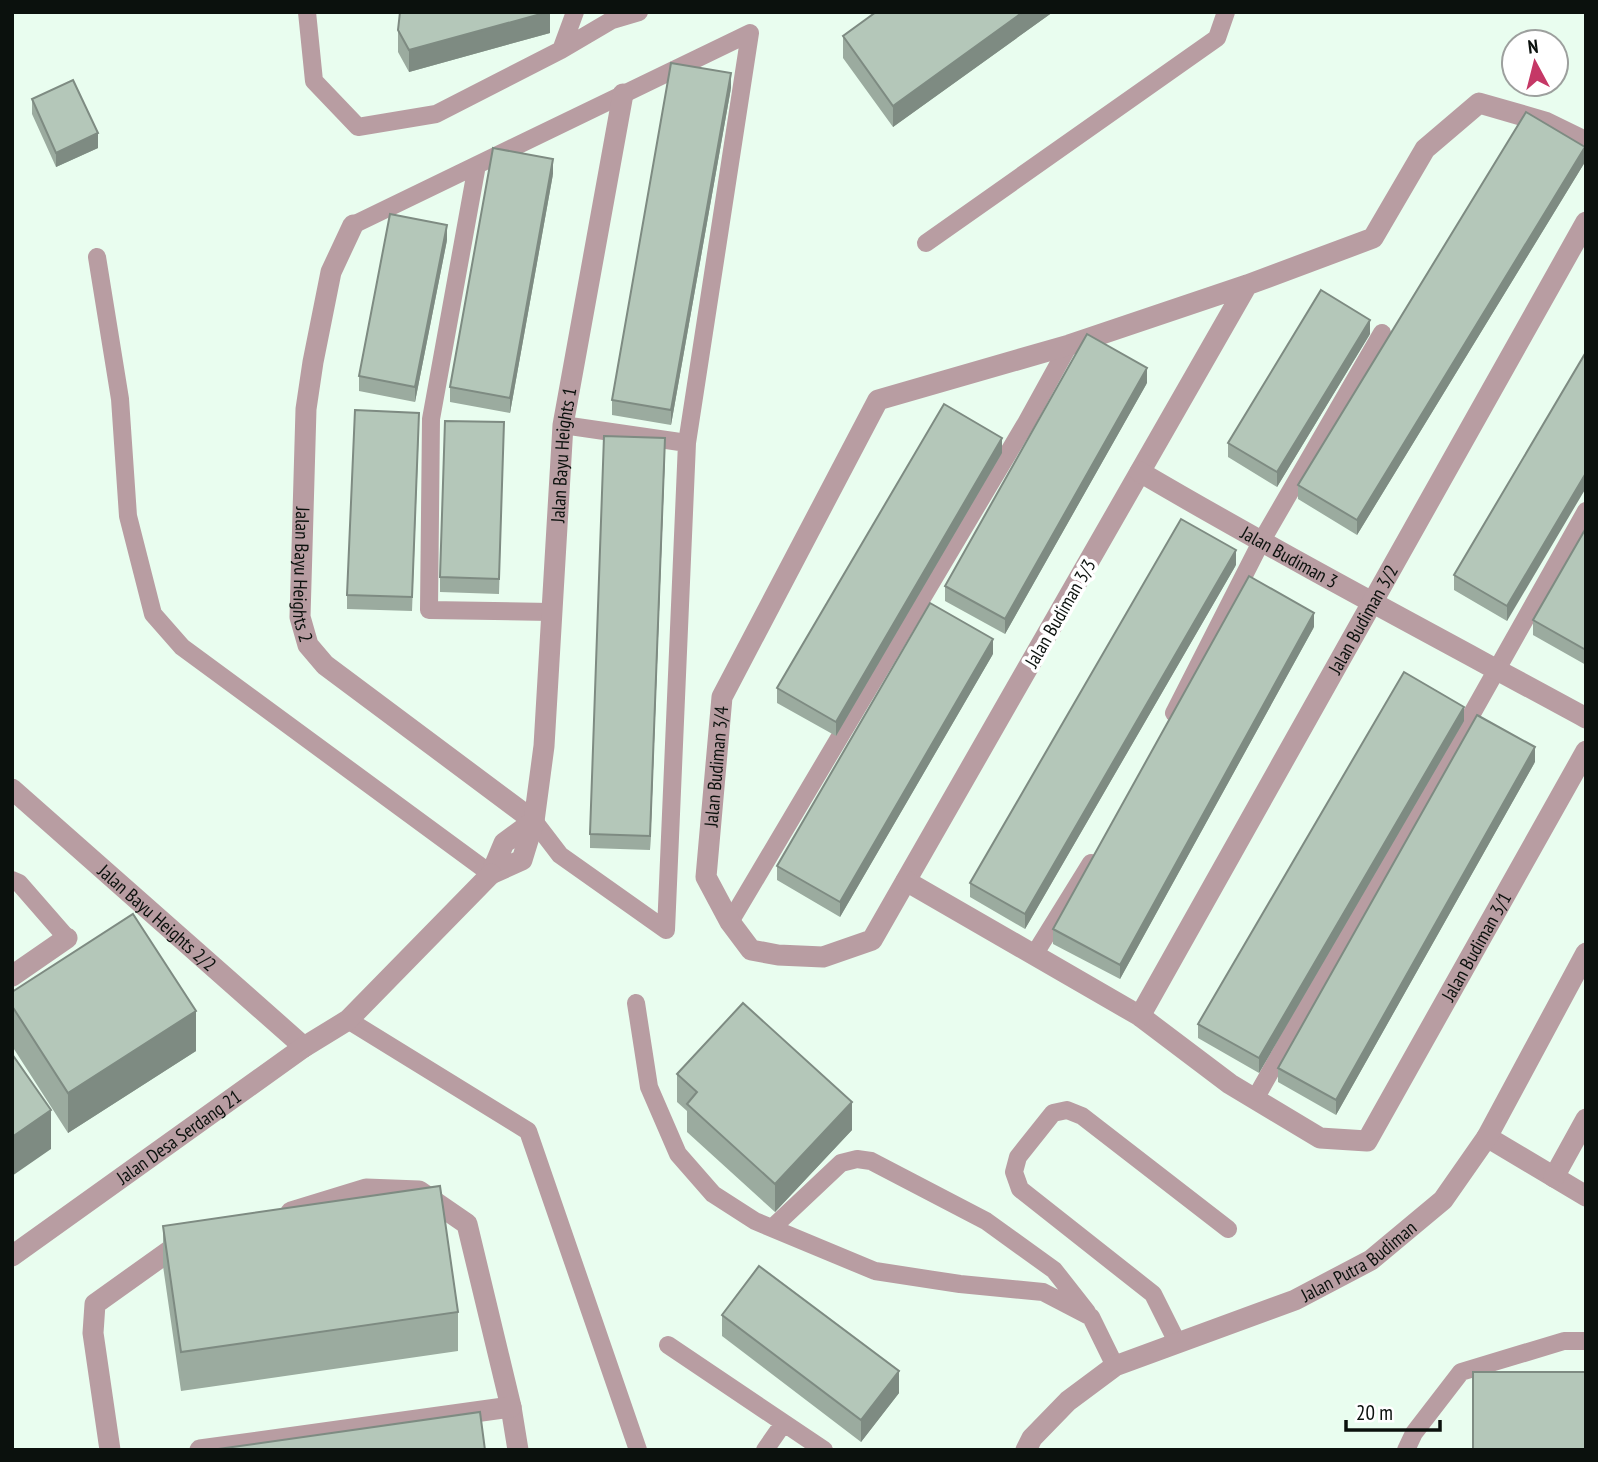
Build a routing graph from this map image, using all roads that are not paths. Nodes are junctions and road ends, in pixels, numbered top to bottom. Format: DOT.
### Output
graph roads {
  1 [pos="307,12"];
  2 [pos="575,12"];
  3 [pos="639,12"];
  4 [pos="1227,12"];
  5 [pos="561,50"];
  6 [pos="623,94"];
  7 [pos="1586,142"];
  8 [pos="477,165"];
  9 [pos="1586,222"];
  10 [pos="354,225"];
  11 [pos="926,243"];
  12 [pos="97,257"];
  13 [pos="1247,285"];
  14 [pos="1382,333"];
  15 [pos="1069,345"];
  16 [pos="563,425"];
  17 [pos="687,443"];
  18 [pos="1140,472"];
  19 [pos="1586,511"];
  20 [pos="1261,542"];
  21 [pos="1373,601"];
  22 [pos="551,612"];
  23 [pos="1497,670"];
  24 [pos="1586,718"];
  25 [pos="1164,733"];
  26 [pos="1586,751"];
  27 [pos="12,789"];
  28 [pos="534,821"];
  29 [pos="1099,851"];
  30 [pos="491,874"];
  31 [pos="12,880"];
  32 [pos="906,881"];
  33 [pos="730,922"];
  34 [pos="67,938"];
  35 [pos="872,940"];
  36 [pos="1586,953"];
  37 [pos="1034,955"];
  38 [pos="12,976"];
  39 [pos="636,1003"];
  40 [pos="1140,1016"];
  41 [pos="348,1020"];
  42 [pos="304,1047"];
  43 [pos="1255,1099"];
  44 [pos="1586,1119"];
  45 [pos="1488,1137"];
  46 [pos="1554,1177"];
  47 [pos="1586,1196"];
  48 [pos="268,1219"];
  49 [pos="772,1228"];
  50 [pos="1228,1230"];
  51 [pos="205,1237"];
  52 [pos="12,1256"];
  53 [pos="1091,1317"];
  54 [pos="1586,1341"];
  55 [pos="1178,1342"];
  56 [pos="667,1345"];
  57 [pos="1115,1366"];
  58 [pos="511,1407"];
  59 [pos="783,1424"];
  60 [pos="110,1450"];
  61 [pos="200,1450"];
  62 [pos="518,1450"];
  63 [pos="638,1450"];
  64 [pos="765,1450"];
  65 [pos="824,1450"];
  66 [pos="1026,1450"];
  67 [pos="1406,1450"];
  1 -- 5 [label="lane"];
  2 -- 5 [label="lane"];
  3 -- 5 [label="lane"];
  4 -- 11 [label="lane"];
  6 -- 8 [label="lane"];
  6 -- 16 [label="street, Jalan Bayu Heights 1"];
  6 -- 17 [label="lane"];
  7 -- 13 [label="street"];
  8 -- 10 [label="lane"];
  8 -- 22 [label="lane"];
  9 -- 21 [label="street, Jalan Budiman 3/2"];
  10 -- 28 [label="street, Jalan Bayu Heights 2"];
  12 -- 30 [label="lane"];
  13 -- 15 [label="street"];
  13 -- 18 [label="street, Jalan Budiman 3/3"];
  14 -- 20 [label="lane"];
  15 -- 33 [label="lane"];
  15 -- 33 [label="street, Jalan Budiman 3/4"];
  16 -- 17 [label="lane"];
  16 -- 22 [label="street, Jalan Bayu Heights 1"];
  17 -- 28 [label="lane"];
  18 -- 20 [label="street, Jalan Budiman 3"];
  18 -- 32 [label="street, Jalan Budiman 3/3"];
  19 -- 23 [label="lane"];
  20 -- 21 [label="street, Jalan Budiman 3"];
  20 -- 25 [label="lane"];
  21 -- 23 [label="street, Jalan Budiman 3"];
  21 -- 40 [label="street, Jalan Budiman 3/2"];
  22 -- 28 [label="street, Jalan Bayu Heights 1"];
  23 -- 24 [label="street, Jalan Budiman 3"];
  23 -- 43 [label="lane"];
  26 -- 43 [label="street, Jalan Budiman 3/1"];
  27 -- 42 [label="street, Jalan Bayu Heights 2/2"];
  28 -- 30 [label="street, Jalan Bayu Heights 1"];
  29 -- 37 [label="lane"];
  30 -- 41 [label="street, Jalan Desa Serdang 21"];
  31 -- 34 [label="lane"];
  32 -- 35 [label="street, Jalan Budiman 3/3"];
  32 -- 37 [label="street"];
  33 -- 35 [label="street, Jalan Budiman 3/4"];
  34 -- 38 [label="street"];
  36 -- 45 [label="street, Jalan Putra Budiman"];
  37 -- 40 [label="street"];
  39 -- 49 [label="lane"];
  40 -- 43 [label="street"];
  41 -- 42 [label="street, Jalan Desa Serdang 21"];
  41 -- 63 [label="lane"];
  42 -- 52 [label="street, Jalan Desa Serdang 21"];
  44 -- 46 [label="street"];
  45 -- 46 [label="street"];
  45 -- 55 [label="street, Jalan Putra Budiman"];
  46 -- 47 [label="street"];
  48 -- 58 [label="street"];
  49 -- 53 [label="lane"];
  49 -- 53 [label="lane"];
  50 -- 55 [label="lane"];
  51 -- 60 [label="street"];
  53 -- 57 [label="lane"];
  54 -- 67 [label="lane"];
  55 -- 57 [label="street, Jalan Putra Budiman"];
  56 -- 59 [label="lane"];
  57 -- 66 [label="street, Jalan Putra Budiman"];
  58 -- 61 [label="street"];
  58 -- 62 [label="street"];
  59 -- 64 [label="lane"];
  59 -- 65 [label="lane"];
}
